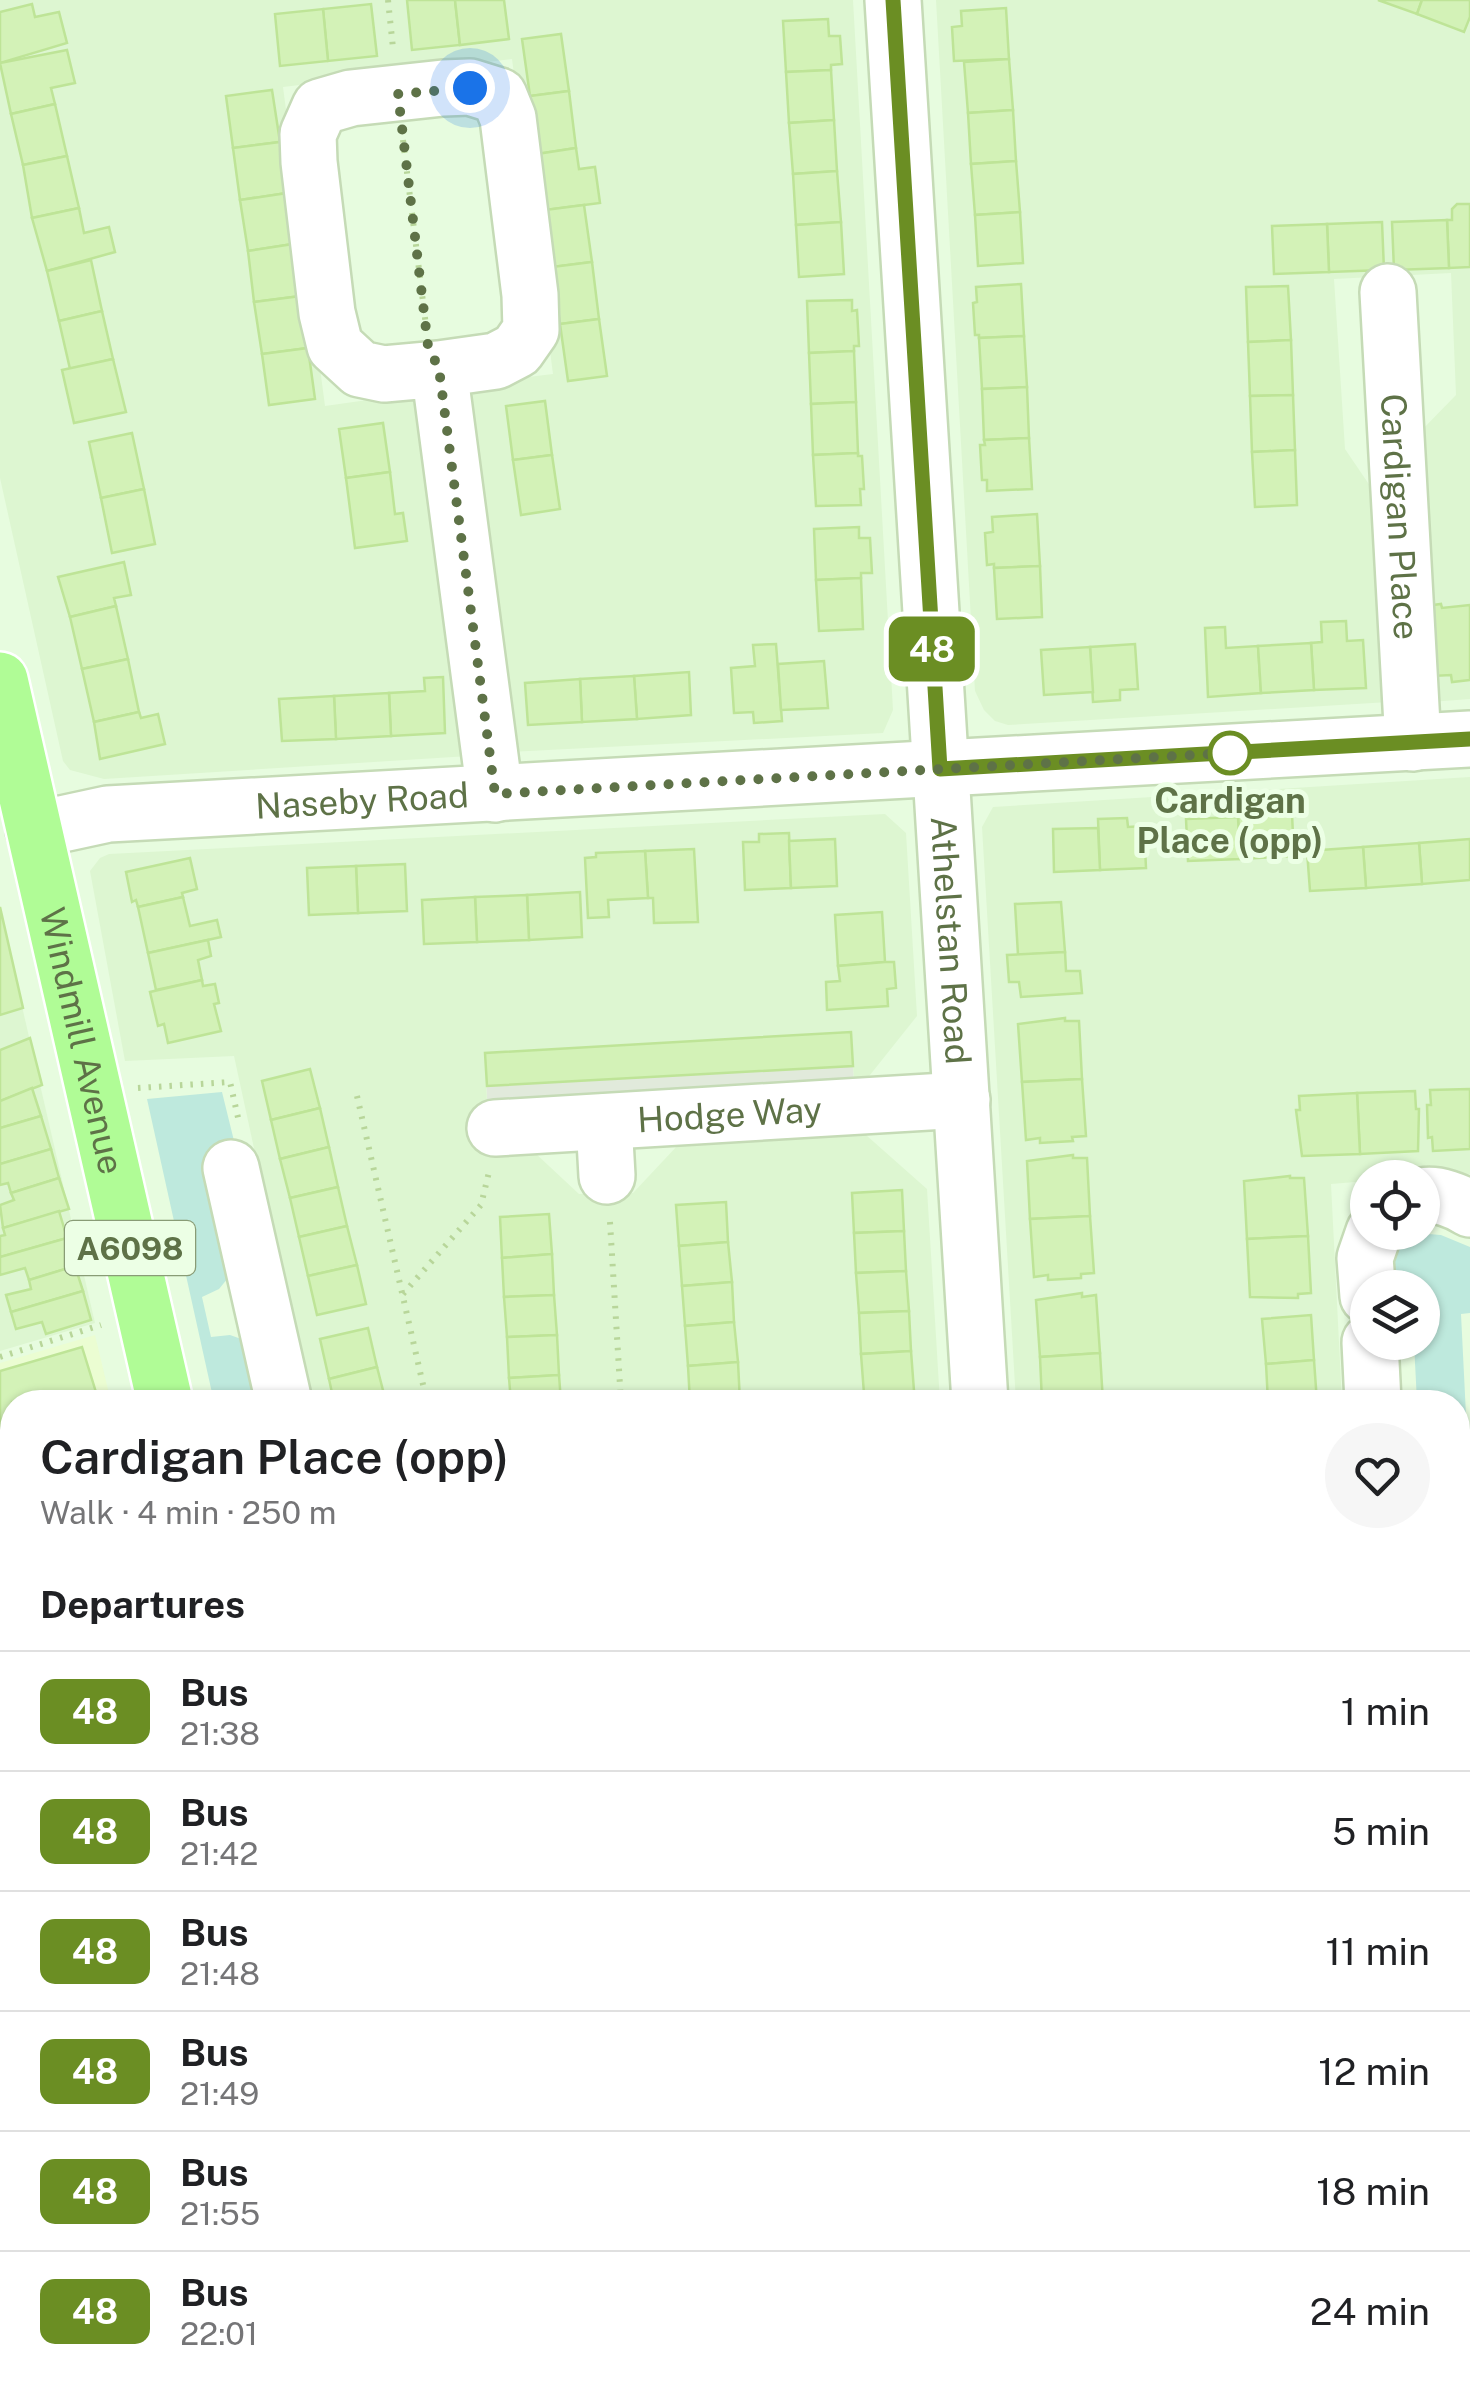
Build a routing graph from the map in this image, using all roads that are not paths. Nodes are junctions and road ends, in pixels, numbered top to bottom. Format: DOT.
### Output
graph roads {
  1 [pos="893,0"];
  2 [pos="1388,292"];
  3 [pos="439,369"];
  4 [pos="0,680"];
  5 [pos="1470,739"];
  6 [pos="1414,744"];
  7 [pos="940,769"];
  8 [pos="495,794"];
  9 [pos="24,842"];
  10 [pos="962,1100"];
  11 [pos="604,1122"];
  12 [pos="493,1147"];
  13 [pos="236,1150"];
  14 [pos="607,1176"];
  15 [pos="1440,1197"];
  16 [pos="1470,1209"];
  17 [pos="1371,1360"];
  18 [pos="162,1390"];
  19 [pos="278,1390"];
  20 [pos="979,1390"];
  21 [pos="1373,1390"];
  1 -- 7 [label="street, Athelstan Road"];
  2 -- 6 [label="street, Cardigan Place"];
  3 -- 3 [label="street"];
  3 -- 8 [label="street"];
  4 -- 9 [label="main road, Windmill Avenue / A6098"];
  5 -- 6 [label="street, Naseby Road"];
  6 -- 7 [label="street, Naseby Road"];
  7 -- 8 [label="street, Naseby Road"];
  7 -- 10 [label="street, Athelstan Road"];
  8 -- 9 [label="street, Naseby Road"];
  9 -- 18 [label="main road, Windmill Avenue / A6098"];
  10 -- 11 [label="street, Hodge Way"];
  10 -- 20 [label="street, Athelstan Road"];
  11 -- 12 [label="street, Hodge Way"];
  11 -- 14 [label="street"];
  13 -- 19 [label="street"];
  15 -- 16 [label="street"];
  17 -- 21 [label="street"];
}
